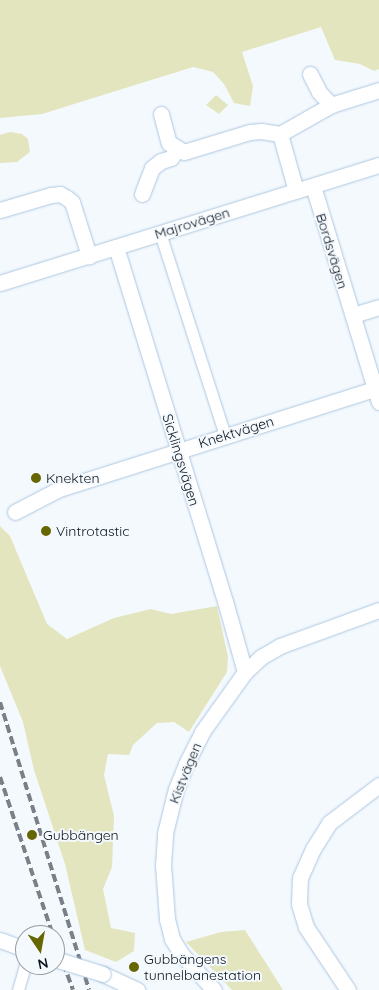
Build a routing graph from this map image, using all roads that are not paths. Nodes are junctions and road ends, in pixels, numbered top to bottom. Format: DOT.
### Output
graph roads {
  1 [pos="310,74"];
  2 [pos="379,90"];
  3 [pos="331,105"];
  4 [pos="161,114"];
  5 [pos="280,134"];
  6 [pos="177,149"];
  7 [pos="379,165"];
  8 [pos="313,186"];
  9 [pos="296,191"];
  10 [pos="142,194"];
  11 [pos="0,210"];
  12 [pos="160,233"];
  13 [pos="116,247"];
  14 [pos="88,256"];
  15 [pos="0,283"];
  16 [pos="379,307"];
  17 [pos="353,315"];
  18 [pos="377,396"];
  19 [pos="225,436"];
  20 [pos="178,451"];
  21 [pos="15,512"];
  22 [pos="379,610"];
  23 [pos="245,672"];
  24 [pos="379,785"];
  25 [pos="0,940"];
  26 [pos="15,945"];
  27 [pos="65,962"];
  28 [pos="22,975"];
  29 [pos="18,990"];
  30 [pos="137,990"];
  31 [pos="214,990"];
  32 [pos="348,990"];
  1 -- 3 [label="street"];
  2 -- 3 [label="street"];
  3 -- 5 [label="street"];
  4 -- 6 [label="street"];
  5 -- 6 [label="street"];
  5 -- 9 [label="street"];
  6 -- 10 [label="street"];
  7 -- 8 [label="street, Majrovägen"];
  8 -- 9 [label="street, Majrovägen"];
  8 -- 17 [label="street, Bordsvägen"];
  9 -- 12 [label="street, Majrovägen"];
  11 -- 14 [label="street"];
  12 -- 13 [label="street, Majrovägen"];
  12 -- 19 [label="street"];
  13 -- 14 [label="street, Majrovägen"];
  13 -- 20 [label="street, Sicklingsvägen"];
  14 -- 15 [label="street, Majrovägen"];
  16 -- 17 [label="street"];
  17 -- 18 [label="street, Bordsvägen"];
  18 -- 19 [label="street, Knektvägen"];
  19 -- 20 [label="street, Knektvägen"];
  20 -- 21 [label="street, Knektvägen"];
  20 -- 23 [label="street, Sicklingsvägen"];
  22 -- 23 [label="street, Kistvägen"];
  23 -- 31 [label="street, Kistvägen"];
  24 -- 32 [label="street"];
  25 -- 26 [label="street"];
  27 -- 30 [label="street, bridge"];
  28 -- 29 [label="street"];
}
